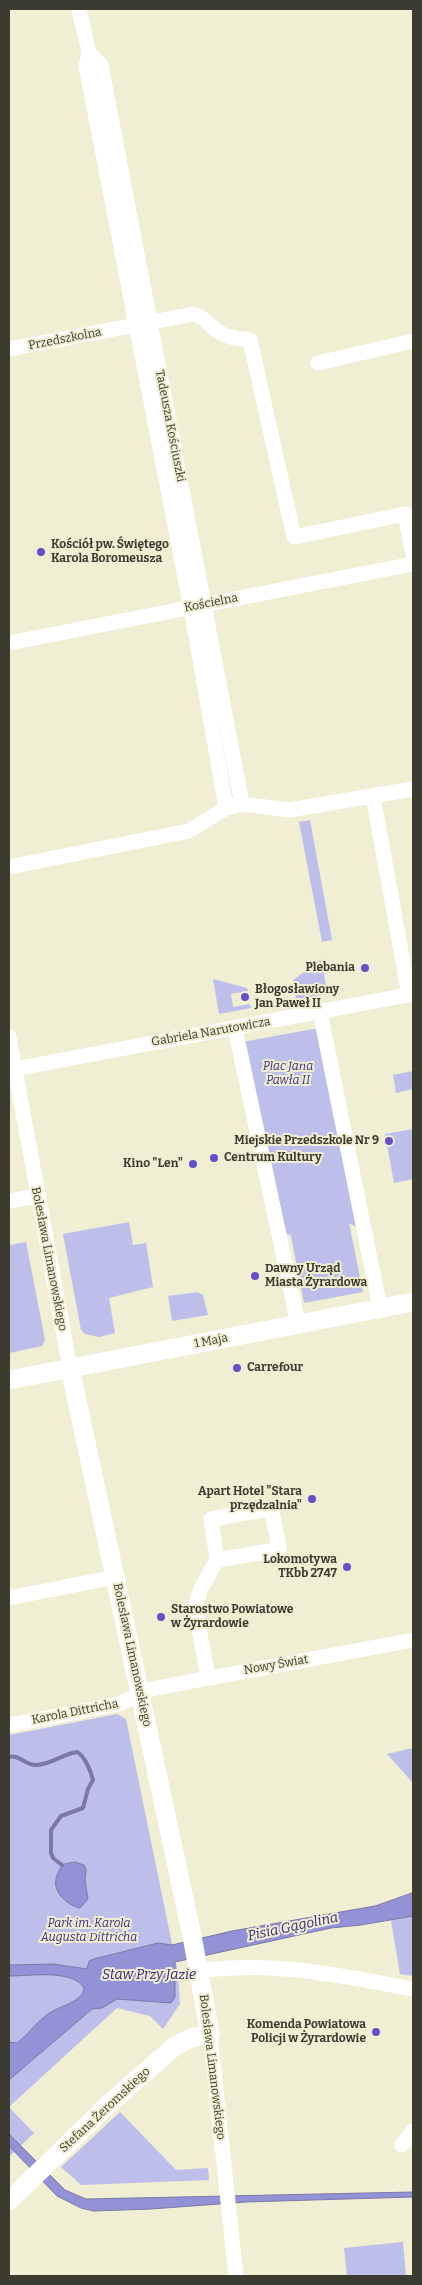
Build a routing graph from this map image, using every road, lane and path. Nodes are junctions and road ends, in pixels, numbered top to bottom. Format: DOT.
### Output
graph roads {
  1 [pos="79,9"];
  2 [pos="143,324"];
  3 [pos="413,341"];
  4 [pos="9,349"];
  5 [pos="318,363"];
  6 [pos="413,555"];
  7 [pos="413,564"];
  8 [pos="198,606"];
  9 [pos="9,643"];
  10 [pos="413,789"];
  11 [pos="373,796"];
  12 [pos="242,804"];
  13 [pos="226,808"];
  14 [pos="9,867"];
  15 [pos="411,995"];
  16 [pos="320,1012"];
  17 [pos="235,1028"];
  18 [pos="9,1037"];
  19 [pos="12,1069"];
  20 [pos="38,1196"];
  21 [pos="9,1201"];
  22 [pos="413,1302"];
  23 [pos="380,1308"];
  24 [pos="298,1324"];
  25 [pos="70,1368"];
  26 [pos="9,1380"];
  27 [pos="218,1560"];
  28 [pos="115,1577"];
  29 [pos="9,1598"];
  30 [pos="413,1640"];
  31 [pos="208,1677"];
  32 [pos="140,1694"];
  33 [pos="9,1725"];
  34 [pos="198,1967"];
  35 [pos="413,1989"];
  36 [pos="210,2034"];
  37 [pos="413,2131"];
  38 [pos="402,2145"];
  39 [pos="9,2201"];
  40 [pos="236,2276"];
  1 -- 2 [label="street, Tadeusza Kościuszki"];
  2 -- 4 [label="street, Przedszkolna"];
  2 -- 6 [label="street, Przedszkolna"];
  2 -- 8 [label="street, Tadeusza Kościuszki"];
  3 -- 5 [label="street"];
  7 -- 8 [label="street, Kościelna"];
  8 -- 9 [label="street, Kościelna"];
  8 -- 12 [label="street, Tadeusza Kościuszki"];
  8 -- 13 [label="street, Tadeusza Kościuszki"];
  10 -- 11 [label="street"];
  11 -- 12 [label="street"];
  11 -- 15 [label="street"];
  12 -- 13 [label="street"];
  13 -- 14 [label="street"];
  15 -- 16 [label="street, Gabriela Narutowicza"];
  16 -- 17 [label="street, Gabriela Narutowicza"];
  16 -- 23 [label="street"];
  17 -- 19 [label="street, Gabriela Narutowicza"];
  17 -- 24 [label="street"];
  18 -- 19 [label="street, Bolesława Limanowskiego"];
  19 -- 20 [label="street, Bolesława Limanowskiego"];
  20 -- 21 [label="street"];
  20 -- 25 [label="street, Bolesława Limanowskiego"];
  22 -- 23 [label="street, 1 Maja"];
  23 -- 24 [label="street, 1 Maja"];
  24 -- 25 [label="street, 1 Maja"];
  25 -- 26 [label="street, 1 Maja"];
  25 -- 28 [label="street, Bolesława Limanowskiego"];
  27 -- 27 [label="street"];
  27 -- 31 [label="street"];
  28 -- 29 [label="street"];
  28 -- 32 [label="street, Bolesława Limanowskiego"];
  30 -- 31 [label="street, Nowy Świat"];
  31 -- 32 [label="street, Nowy Świat"];
  32 -- 33 [label="street, Karola Dittricha"];
  32 -- 34 [label="street, Bolesława Limanowskiego"];
  34 -- 35 [label="street"];
  34 -- 36 [label="street, Bolesława Limanowskiego"];
  36 -- 39 [label="street, Stefana Żeromskiego"];
  36 -- 40 [label="street, Bolesława Limanowskiego"];
  37 -- 38 [label="street"];
}
